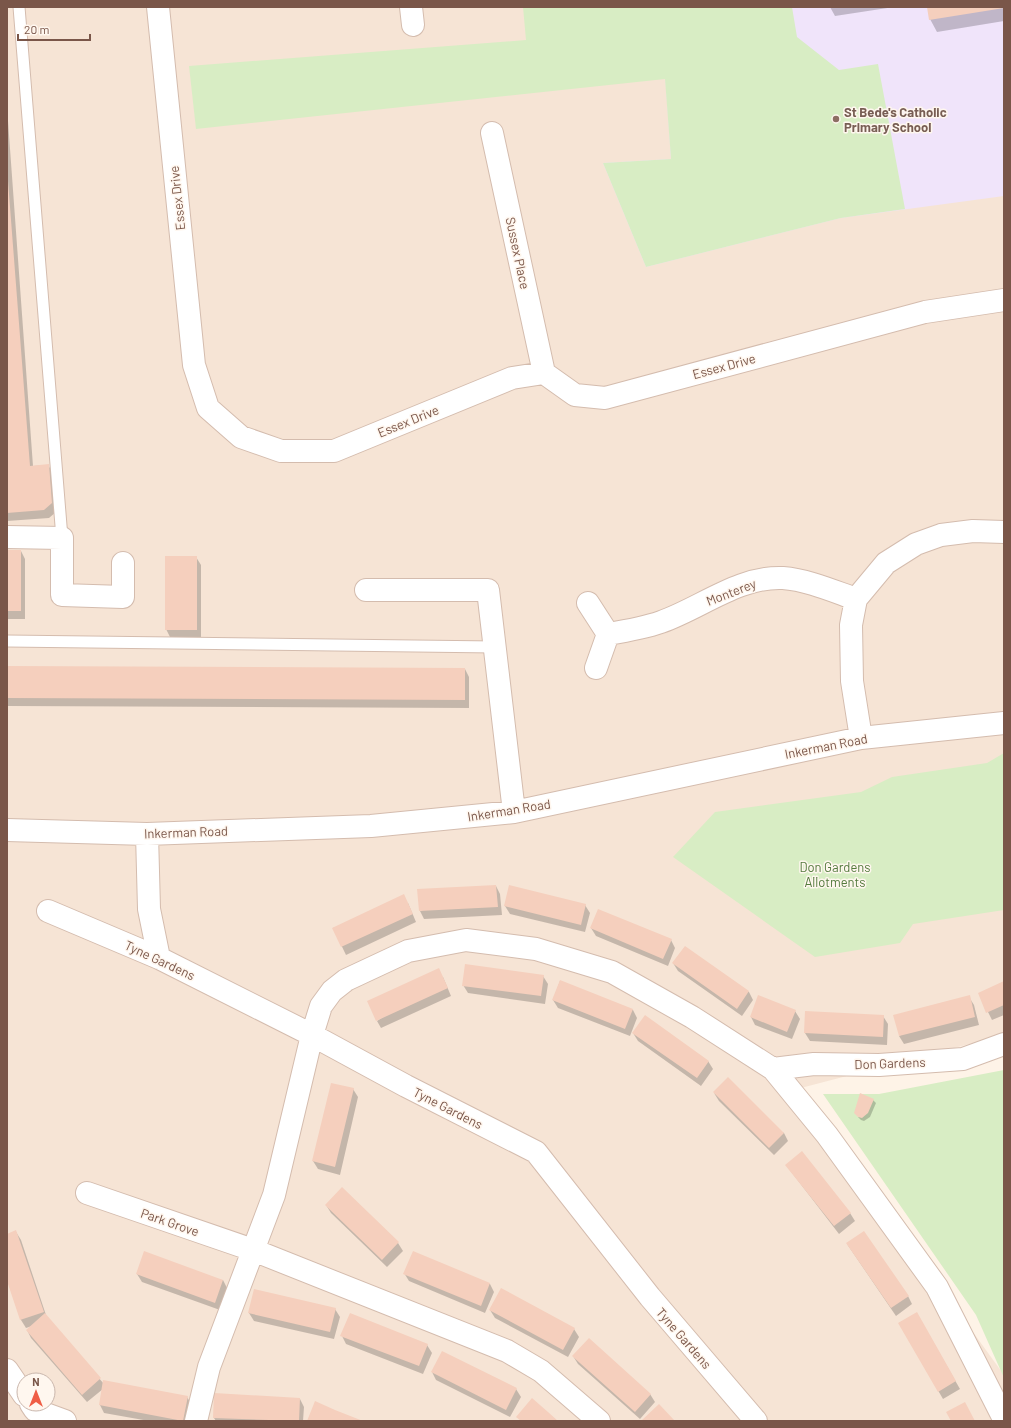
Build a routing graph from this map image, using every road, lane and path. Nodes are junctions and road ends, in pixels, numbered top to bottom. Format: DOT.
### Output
graph roads {
  1 [pos="19,7"];
  2 [pos="158,7"];
  3 [pos="492,133"];
  4 [pos="1004,300"];
  5 [pos="544,373"];
  6 [pos="1004,532"];
  7 [pos="7,537"];
  8 [pos="62,538"];
  9 [pos="123,563"];
  10 [pos="366,590"];
  11 [pos="856,599"];
  12 [pos="588,603"];
  13 [pos="608,634"];
  14 [pos="7,641"];
  15 [pos="495,647"];
  16 [pos="596,668"];
  17 [pos="1004,723"];
  18 [pos="861,738"];
  19 [pos="514,812"];
  20 [pos="7,830"];
  21 [pos="147,834"];
  22 [pos="48,911"];
  23 [pos="159,958"];
  24 [pos="312,1035"];
  25 [pos="1004,1044"];
  26 [pos="773,1069"];
  27 [pos="87,1193"];
  28 [pos="253,1250"];
  29 [pos="7,1370"];
  30 [pos="16,1383"];
  31 [pos="40,1412"];
  32 [pos="1004,1420"];
  33 [pos="65,1421"];
  34 [pos="196,1421"];
  35 [pos="599,1421"];
  36 [pos="756,1421"];
  1 -- 8 [label="lane"];
  2 -- 5 [label="street, Essex Drive"];
  3 -- 5 [label="street, Sussex Place"];
  4 -- 5 [label="street, Essex Drive"];
  6 -- 11 [label="street"];
  7 -- 8 [label="street"];
  8 -- 9 [label="street"];
  10 -- 15 [label="street"];
  11 -- 13 [label="street, Monterey"];
  11 -- 18 [label="street"];
  12 -- 13 [label="street"];
  13 -- 16 [label="street"];
  14 -- 15 [label="lane"];
  15 -- 19 [label="street"];
  17 -- 18 [label="street, Inkerman Road"];
  18 -- 19 [label="street, Inkerman Road"];
  19 -- 21 [label="street, Inkerman Road"];
  20 -- 21 [label="street, Inkerman Road"];
  21 -- 23 [label="street"];
  22 -- 23 [label="street, Tyne Gardens"];
  23 -- 24 [label="street, Tyne Gardens"];
  24 -- 26 [label="street"];
  24 -- 28 [label="street"];
  24 -- 36 [label="street, Tyne Gardens"];
  25 -- 26 [label="street, Don Gardens"];
  26 -- 32 [label="street"];
  27 -- 28 [label="street, Park Grove"];
  28 -- 34 [label="street"];
  28 -- 35 [label="street, Park Grove"];
  29 -- 30 [label="street"];
  31 -- 33 [label="street"];
}
